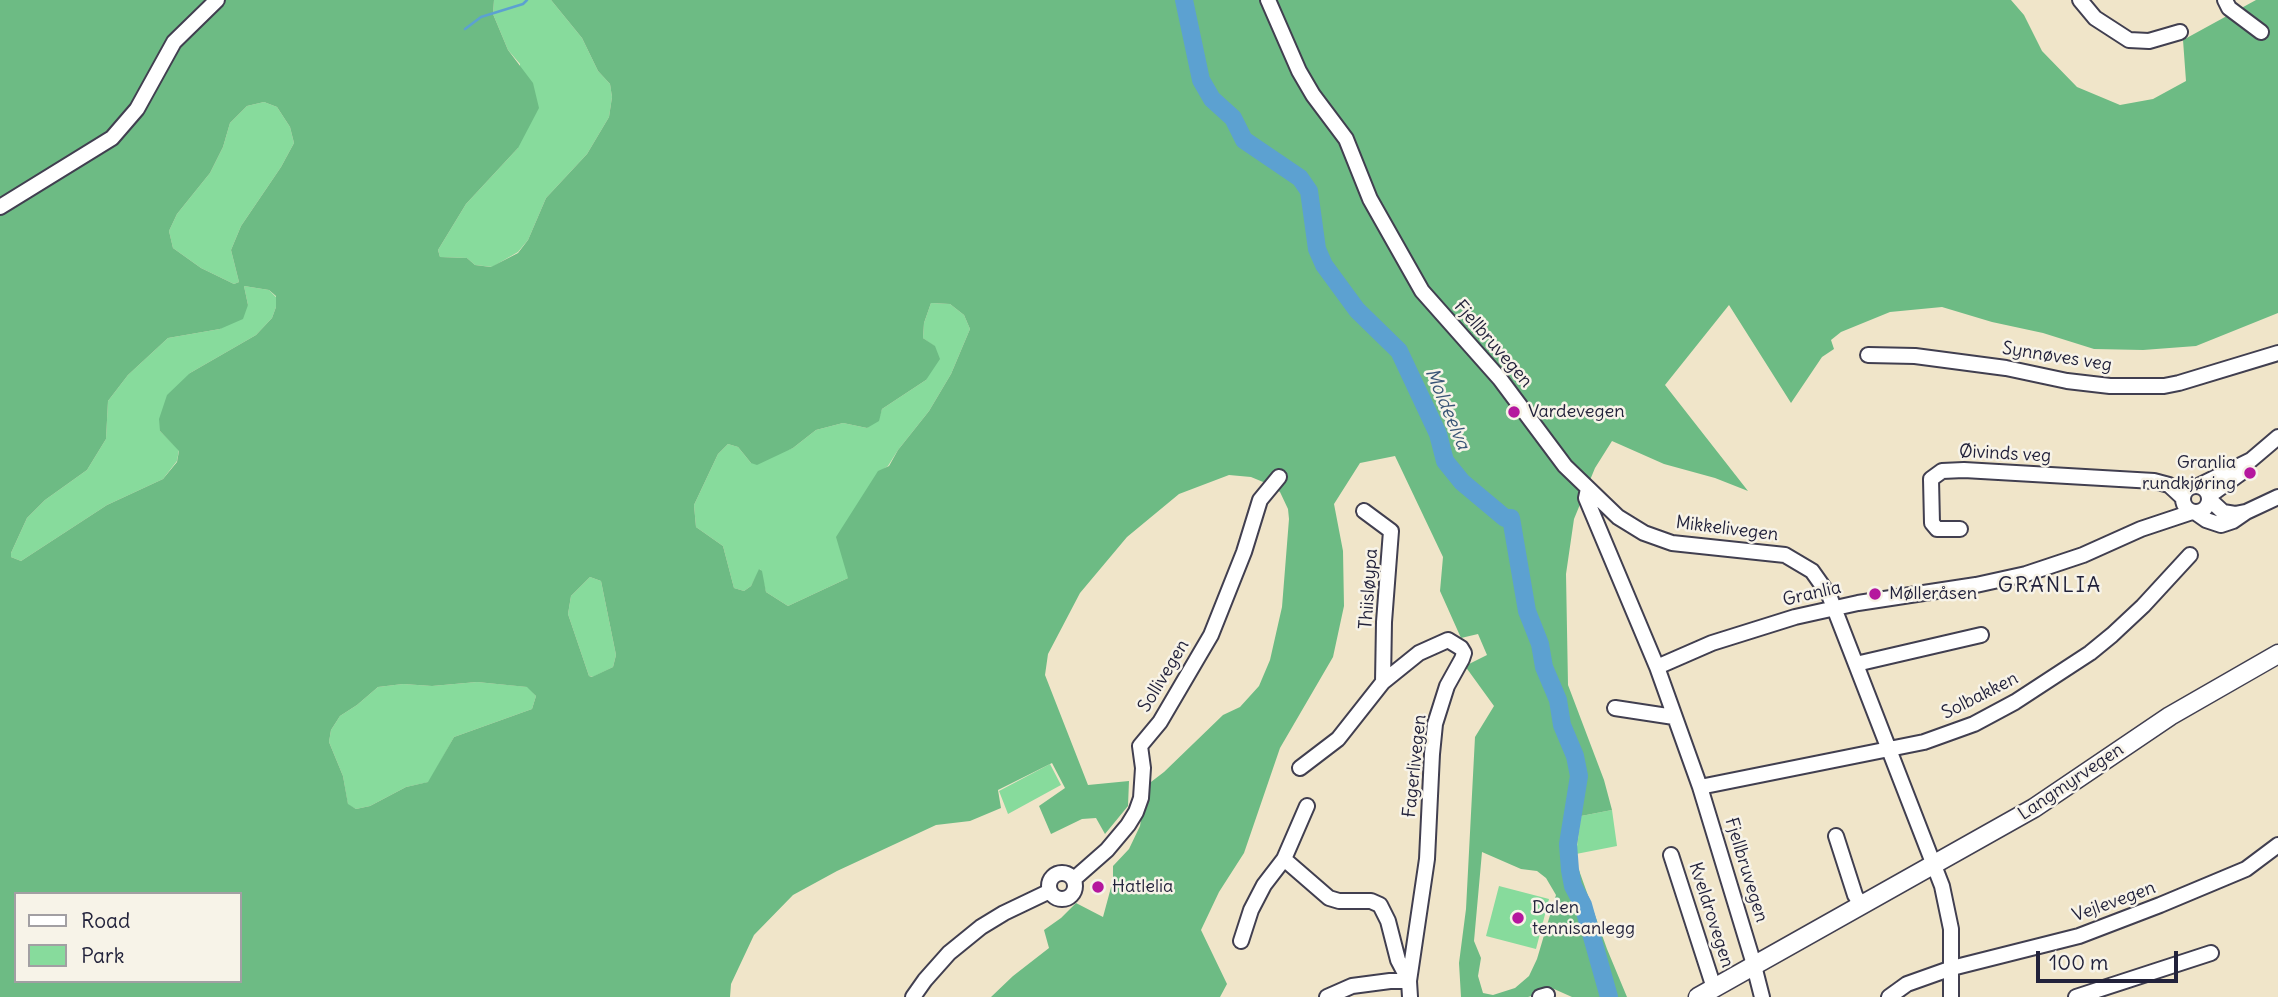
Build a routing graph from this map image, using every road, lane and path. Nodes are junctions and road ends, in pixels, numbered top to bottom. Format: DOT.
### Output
graph roads {
  1 [pos="216,0"];
  2 [pos="1268,0"];
  3 [pos="2080,0"];
  4 [pos="2225,0"];
  5 [pos="2180,32"];
  6 [pos="2261,32"];
  7 [pos="0,206"];
  8 [pos="2278,353"];
  9 [pos="1868,355"];
  10 [pos="2278,437"];
  11 [pos="1279,478"];
  12 [pos="2154,481"];
  13 [pos="1588,489"];
  14 [pos="2202,492"];
  15 [pos="2278,497"];
  16 [pos="2188,506"];
  17 [pos="1364,511"];
  18 [pos="2246,512"];
  19 [pos="1960,529"];
  20 [pos="2190,555"];
  21 [pos="1835,608"];
  22 [pos="1981,635"];
  23 [pos="2278,654"];
  24 [pos="1856,664"];
  25 [pos="1657,667"];
  26 [pos="1383,682"];
  27 [pos="1615,708"];
  28 [pos="1674,717"];
  29 [pos="1890,749"];
  30 [pos="1300,768"];
  31 [pos="1700,788"];
  32 [pos="1307,806"];
  33 [pos="1836,836"];
  34 [pos="2278,845"];
  35 [pos="1671,855"];
  36 [pos="1284,859"];
  37 [pos="1935,864"];
  38 [pos="1861,905"];
  39 [pos="1241,941"];
  40 [pos="2211,953"];
  41 [pos="1754,966"];
  42 [pos="1952,968"];
  43 [pos="1409,981"];
  44 [pos="1714,988"];
  45 [pos="913,997"];
  46 [pos="1328,997"];
  47 [pos="1410,997"];
  48 [pos="1698,997"];
  49 [pos="1762,997"];
  50 [pos="1889,997"];
  51 [pos="1951,997"];
  52 [pos="2076,997"];
  1 -- 7 [label="street"];
  2 -- 13 [label="street, Fjellbruvegen"];
  3 -- 5 [label="street"];
  4 -- 6 [label="street"];
  8 -- 9 [label="street, Synnøves veg"];
  10 -- 14 [label="street, Granlia"];
  11 -- 45 [label="street, Sollivegen"];
  12 -- 14 [label="street, Øivinds veg"];
  12 -- 16 [label="street, Øivinds veg"];
  12 -- 19 [label="street, Øivinds veg"];
  13 -- 21 [label="street, Mikkelivegen"];
  13 -- 25 [label="street, Fjellbruvegen"];
  14 -- 16 [label="street, Granlia"];
  14 -- 16 [label="street, Granlia"];
  14 -- 18 [label="street"];
  15 -- 18 [label="street"];
  16 -- 18 [label="street"];
  16 -- 21 [label="street, Granlia"];
  17 -- 26 [label="street, Thiisløypa"];
  20 -- 29 [label="street, Solbakken"];
  21 -- 24 [label="street, Mikkelivegen"];
  21 -- 25 [label="street, Granlia"];
  22 -- 24 [label="street"];
  23 -- 37 [label="main road, Langmyrvegen"];
  24 -- 29 [label="street, Mikkelivegen"];
  25 -- 28 [label="street, Fjellbruvegen"];
  26 -- 30 [label="street, Fagerlivegen"];
  26 -- 43 [label="street, Fagerlivegen"];
  27 -- 28 [label="street"];
  28 -- 31 [label="street, Fjellbruvegen"];
  29 -- 31 [label="street, Solbakken"];
  29 -- 37 [label="street, Mikkelivegen"];
  31 -- 41 [label="street, Fjellbruvegen"];
  32 -- 36 [label="street"];
  33 -- 38 [label="street"];
  34 -- 42 [label="street, Vejlevegen"];
  35 -- 44 [label="street, Kveldrovegen"];
  36 -- 39 [label="street"];
  36 -- 43 [label="street"];
  37 -- 38 [label="main road, Langmyrvegen"];
  37 -- 42 [label="street, Mikkelivegen"];
  38 -- 41 [label="main road, Langmyrvegen"];
  40 -- 52 [label="street"];
  41 -- 44 [label="main road, Langmyrvegen"];
  41 -- 49 [label="street, Fjellbruvegen"];
  42 -- 50 [label="street, Vejlevegen"];
  42 -- 51 [label="street, Mikkelivegen"];
  43 -- 46 [label="street"];
  43 -- 47 [label="street, Fagerlivegen"];
  44 -- 48 [label="main road, Langmyrvegen"];
}
